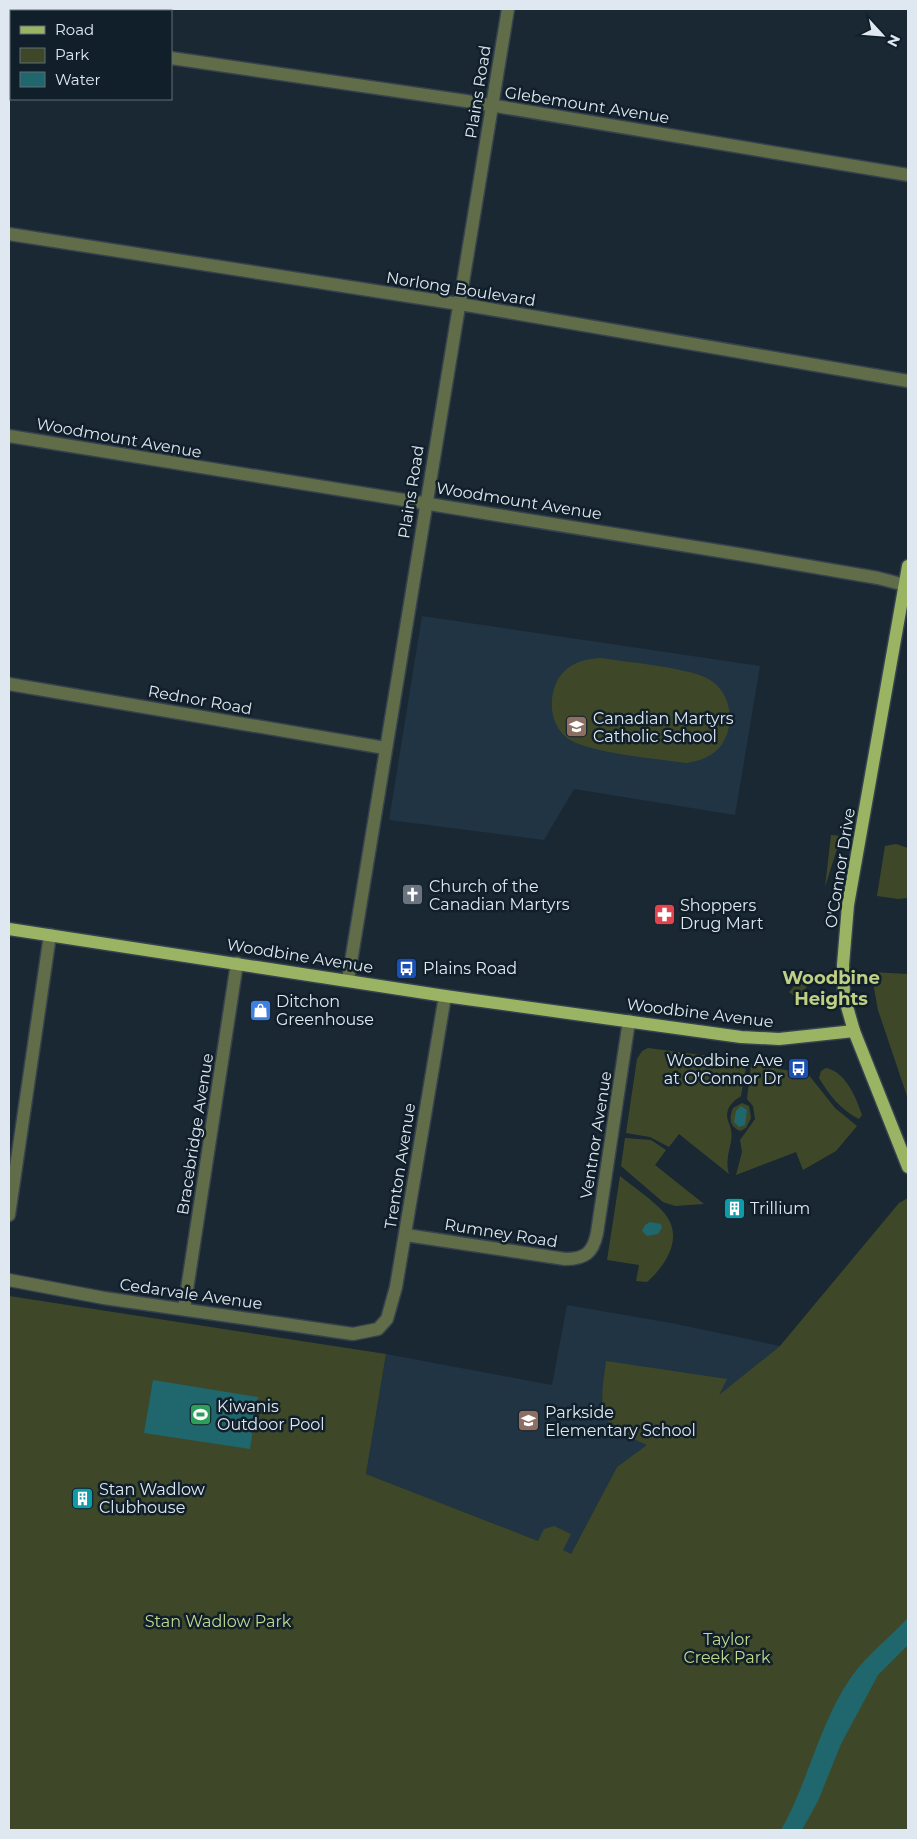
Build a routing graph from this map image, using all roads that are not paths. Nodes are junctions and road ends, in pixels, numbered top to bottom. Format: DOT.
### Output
graph roads {
  1 [pos="10,9"];
  2 [pos="508,9"];
  3 [pos="9,15"];
  4 [pos="172,58"];
  5 [pos="493,106"];
  6 [pos="908,174"];
  7 [pos="9,234"];
  8 [pos="459,304"];
  9 [pos="908,381"];
  10 [pos="9,436"];
  11 [pos="426,502"];
  12 [pos="908,566"];
  13 [pos="905,585"];
  14 [pos="9,684"];
  15 [pos="385,748"];
  16 [pos="9,929"];
  17 [pos="50,935"];
  18 [pos="237,963"];
  19 [pos="348,980"];
  20 [pos="445,996"];
  21 [pos="629,1021"];
  22 [pos="854,1031"];
  23 [pos="908,1167"];
  24 [pos="9,1215"];
  25 [pos="406,1235"];
  26 [pos="590,1254"];
  27 [pos="9,1280"];
  28 [pos="184,1309"];
  29 [pos="370,1332"];
  1 -- 3 [label="street"];
  2 -- 5 [label="street, Plains Road"];
  4 -- 5 [label="street, Glebemount Avenue"];
  5 -- 6 [label="street, Glebemount Avenue"];
  5 -- 8 [label="street, Plains Road"];
  7 -- 8 [label="street, Norlong Boulevard"];
  8 -- 9 [label="street, Norlong Boulevard"];
  8 -- 11 [label="street, Plains Road"];
  10 -- 11 [label="street, Woodmount Avenue"];
  11 -- 13 [label="street, Woodmount Avenue"];
  11 -- 15 [label="street, Plains Road"];
  12 -- 13 [label="main road, O'Connor Drive"];
  13 -- 22 [label="main road, O'Connor Drive"];
  14 -- 15 [label="street, Rednor Road"];
  15 -- 19 [label="street, Plains Road"];
  16 -- 17 [label="main road, Woodbine Avenue"];
  17 -- 18 [label="main road, Woodbine Avenue"];
  17 -- 24 [label="street"];
  18 -- 19 [label="main road, Woodbine Avenue"];
  18 -- 28 [label="street, Bracebridge Avenue"];
  19 -- 20 [label="main road, Woodbine Avenue"];
  20 -- 21 [label="main road, Woodbine Avenue"];
  20 -- 25 [label="street, Trenton Avenue"];
  21 -- 22 [label="main road, Woodbine Avenue"];
  21 -- 26 [label="street, Ventnor Avenue"];
  22 -- 23 [label="main road, O'Connor Drive"];
  25 -- 26 [label="street, Rumney Road"];
  25 -- 29 [label="street, Trenton Avenue"];
  27 -- 28 [label="street, Cedarvale Avenue"];
  28 -- 29 [label="street, Cedarvale Avenue"];
}
